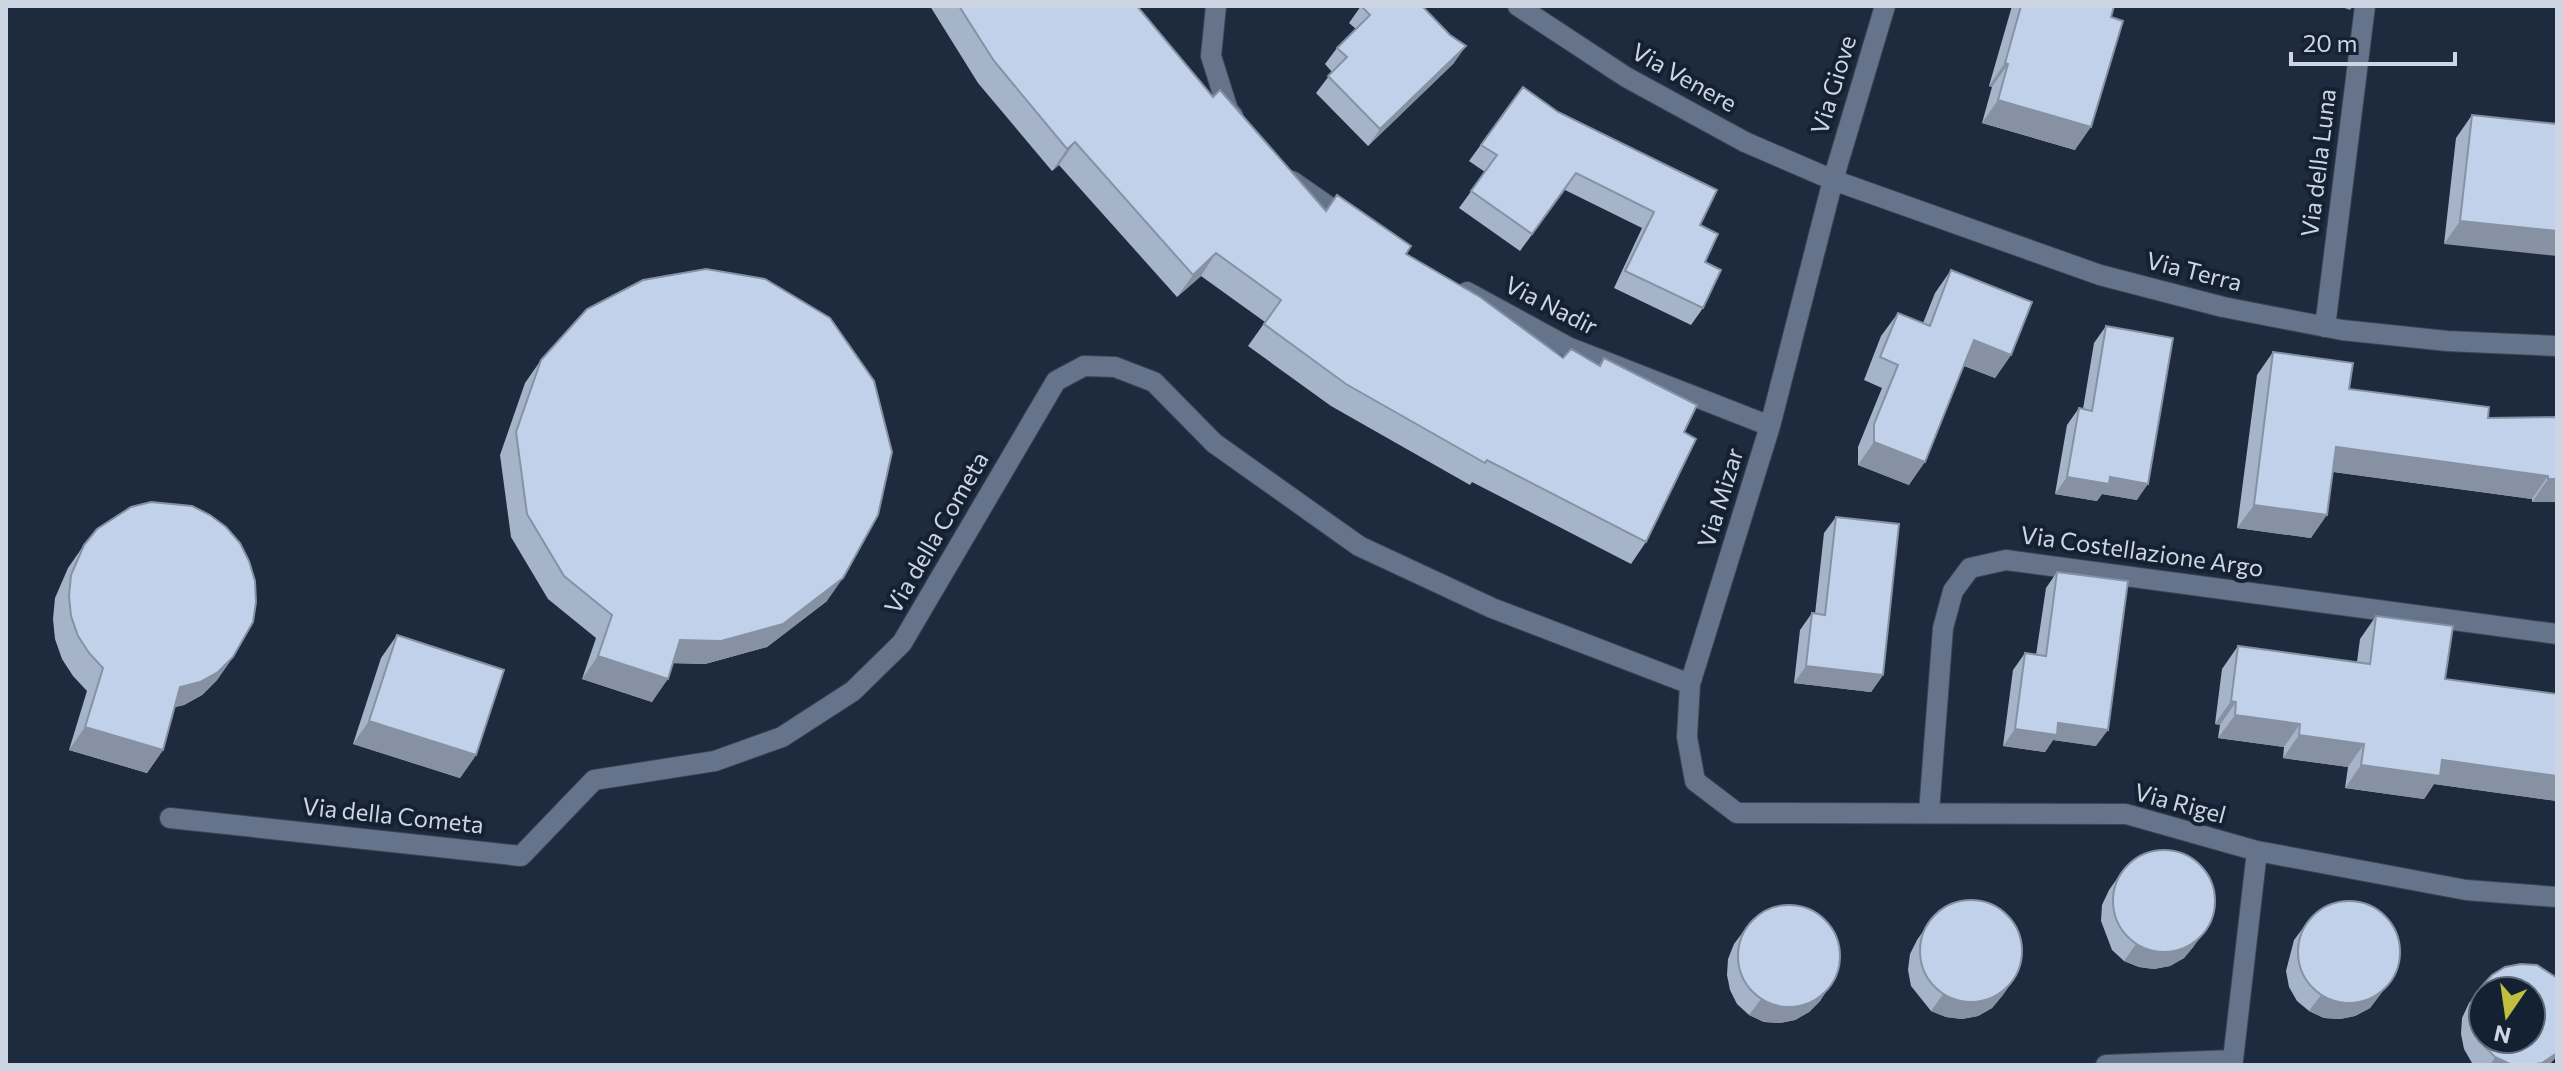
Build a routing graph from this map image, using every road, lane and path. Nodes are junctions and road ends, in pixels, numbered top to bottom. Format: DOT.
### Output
graph roads {
  1 [pos="1216,6"];
  2 [pos="1518,6"];
  3 [pos="1885,6"];
  4 [pos="2365,6"];
  5 [pos="1248,133"];
  6 [pos="1278,166"];
  7 [pos="1833,180"];
  8 [pos="1373,238"];
  9 [pos="1450,282"];
  10 [pos="2325,327"];
  11 [pos="2557,346"];
  12 [pos="1770,426"];
  13 [pos="2557,634"];
  14 [pos="1690,684"];
  15 [pos="1929,812"];
  16 [pos="1737,813"];
  17 [pos="170,818"];
  18 [pos="2257,851"];
  19 [pos="2557,897"];
  20 [pos="2106,1065"];
  1 -- 5 [label="street"];
  2 -- 7 [label="street, Via Venere"];
  3 -- 7 [label="street, Via Giove"];
  4 -- 10 [label="street, Via della Luna"];
  6 -- 8 [label="street"];
  7 -- 10 [label="street, Via Terra"];
  7 -- 12 [label="street, Via Mizar"];
  9 -- 12 [label="street, Via Nadir"];
  10 -- 11 [label="street, Via Terra"];
  12 -- 14 [label="street, Via Mizar"];
  13 -- 15 [label="street, Via Costellazione Argo"];
  14 -- 16 [label="street, Via Mizar"];
  14 -- 17 [label="street, Via della Cometa"];
  15 -- 16 [label="street, Via Rigel"];
  15 -- 18 [label="street, Via Rigel"];
  18 -- 19 [label="street, Via Rigel"];
  18 -- 20 [label="street"];
}
